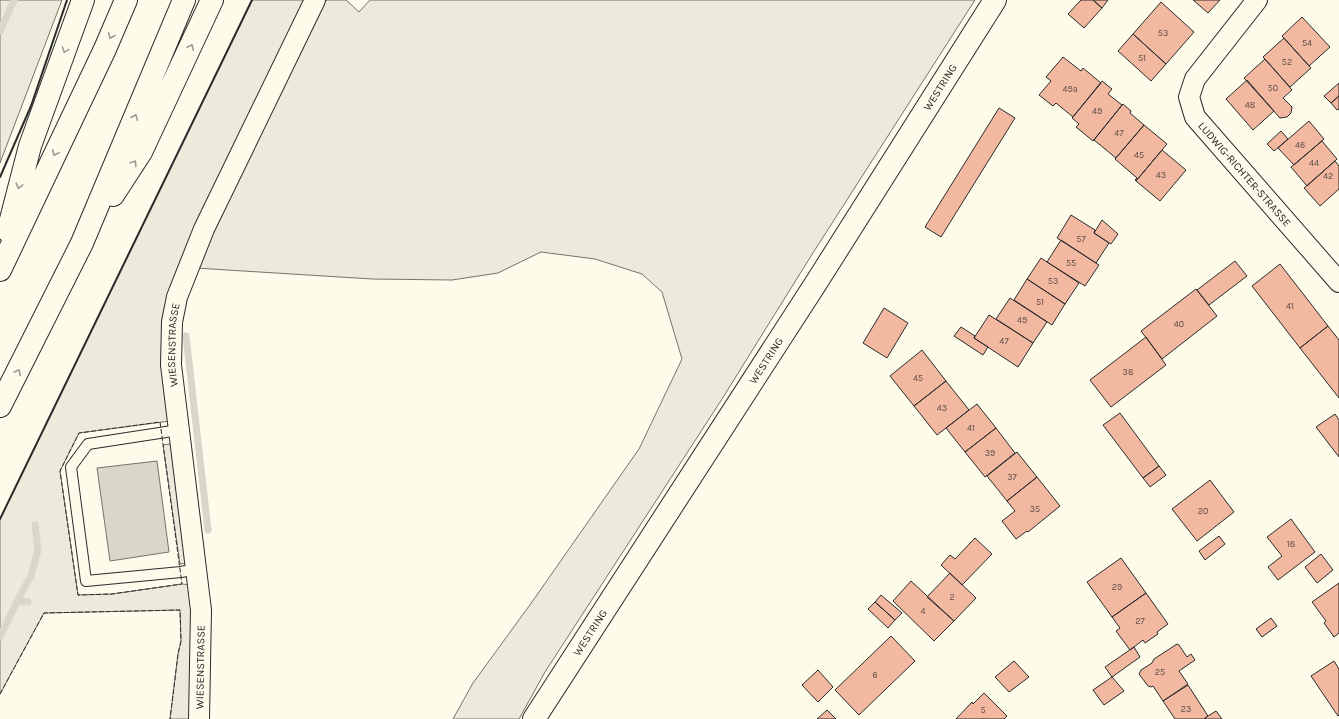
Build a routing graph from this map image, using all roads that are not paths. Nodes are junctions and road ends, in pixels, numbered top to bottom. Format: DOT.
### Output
graph roads {
  1 [pos="83,0"];
  2 [pos="126,0"];
  3 [pos="184,0"];
  4 [pos="212,0"];
  5 [pos="315,0"];
  6 [pos="995,0"];
  7 [pos="1257,0"];
  8 [pos="82,243"];
  9 [pos="0,259"];
  10 [pos="0,270"];
  11 [pos="1339,282"];
  12 [pos="0,406"];
  13 [pos="179,430"];
  14 [pos="196,569"];
  15 [pos="199,719"];
  16 [pos="534,719"];
  1 -- 9 [label="main road, one-way"];
  2 -- 10 [label="main road, one-way"];
  8 -- 3 [label="main road, one-way"];
  8 -- 4 [label="main road, one-way"];
  5 -- 13 [label="street, WIESENSTRASSE"];
  6 -- 16 [label="main road, WESTRING"];
  7 -- 11 [label="street, LUDWIG-RICHTER-STRASSE"];
  12 -- 8 [label="main road, one-way"];
  13 -- 14 [label="street, WIESENSTRASSE"];
  13 -- 14 [label="lane"];
  14 -- 15 [label="street, WIESENSTRASSE"];
}
